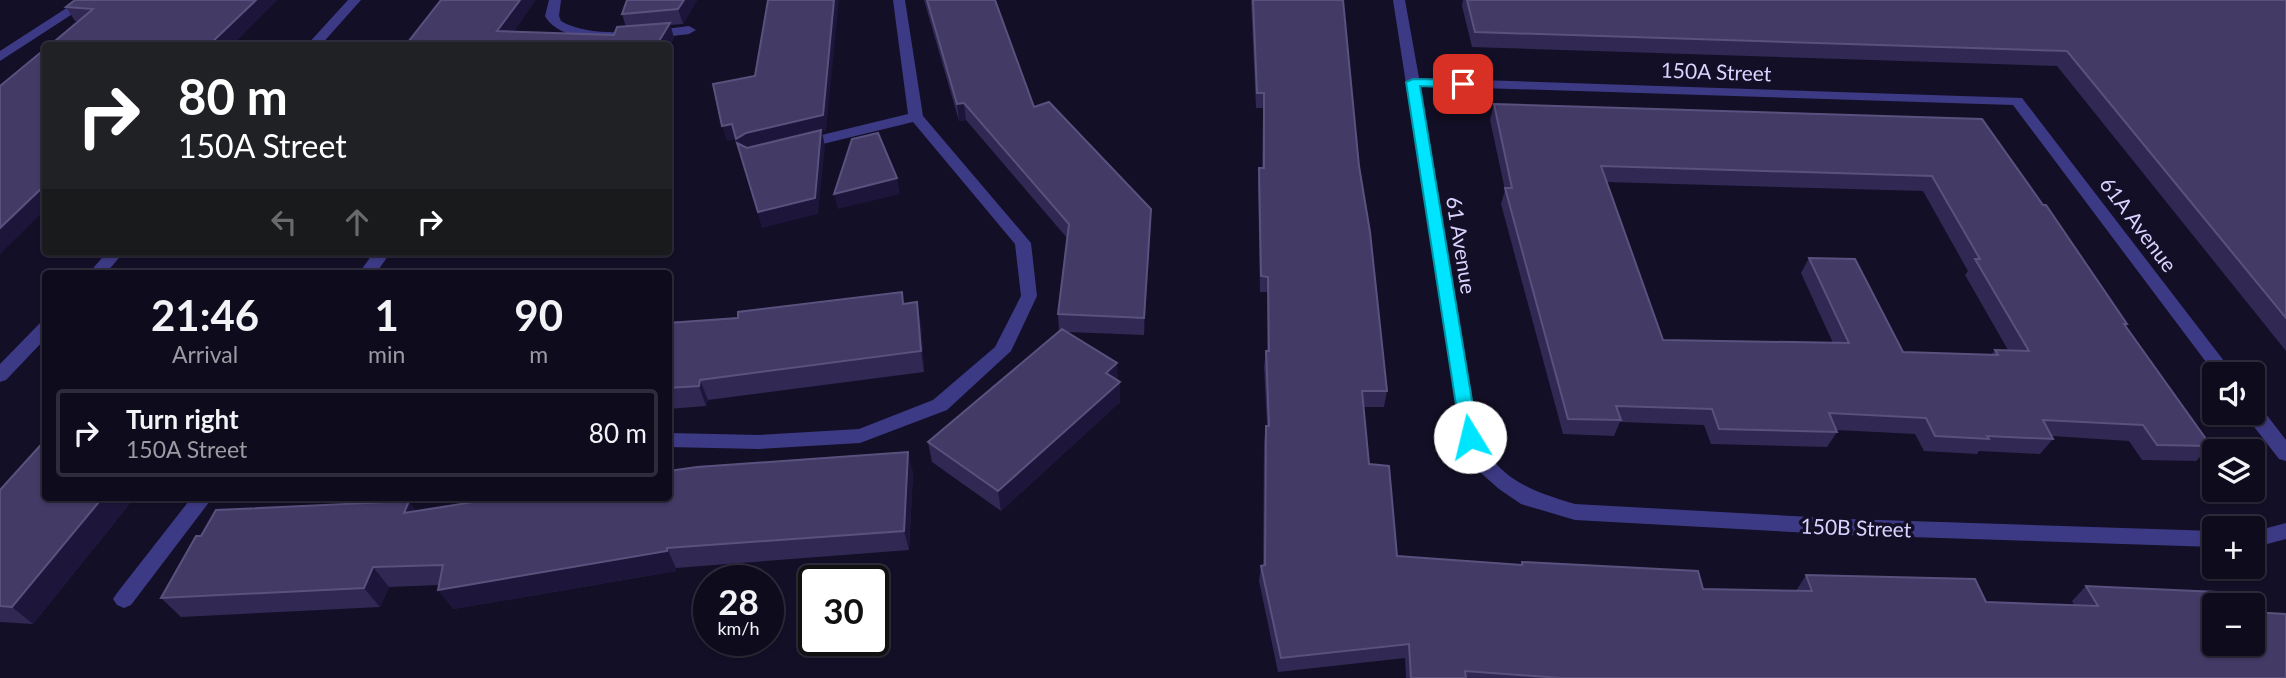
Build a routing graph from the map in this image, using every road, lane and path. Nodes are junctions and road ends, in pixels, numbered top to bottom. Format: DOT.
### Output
graph roads {
  1 [pos="88,0"];
  2 [pos="355,0"];
  3 [pos="555,0"];
  4 [pos="899,0"];
  5 [pos="1399,0"];
  6 [pos="689,30"];
  7 [pos="316,42"];
  8 [pos="0,57"];
  9 [pos="1413,82"];
  10 [pos="2017,101"];
  11 [pos="916,117"];
  12 [pos="789,147"];
  13 [pos="113,256"];
  14 [pos="100,270"];
  15 [pos="42,331"];
  16 [pos="2216,362"];
  17 [pos="0,375"];
  18 [pos="2264,425"];
  19 [pos="672,440"];
  20 [pos="2286,454"];
  21 [pos="1506,483"];
  22 [pos="200,501"];
  23 [pos="2286,531"];
  24 [pos="2265,537"];
  25 [pos="2202,539"];
  26 [pos="124,599"];
  1 -- 8 [label="street"];
  2 -- 7 [label="street"];
  3 -- 6 [label="street"];
  4 -- 11 [label="street"];
  5 -- 9 [label="street, 61 Avenue"];
  9 -- 10 [label="street, 150A Street"];
  9 -- 21 [label="street, 61 Avenue"];
  10 -- 16 [label="street, 61A Avenue"];
  11 -- 12 [label="street"];
  11 -- 19 [label="street"];
  13 -- 14 [label="street"];
  15 -- 17 [label="street"];
  18 -- 20 [label="street"];
  21 -- 25 [label="street, 150B Street"];
  22 -- 26 [label="street"];
  23 -- 24 [label="street"];
}
